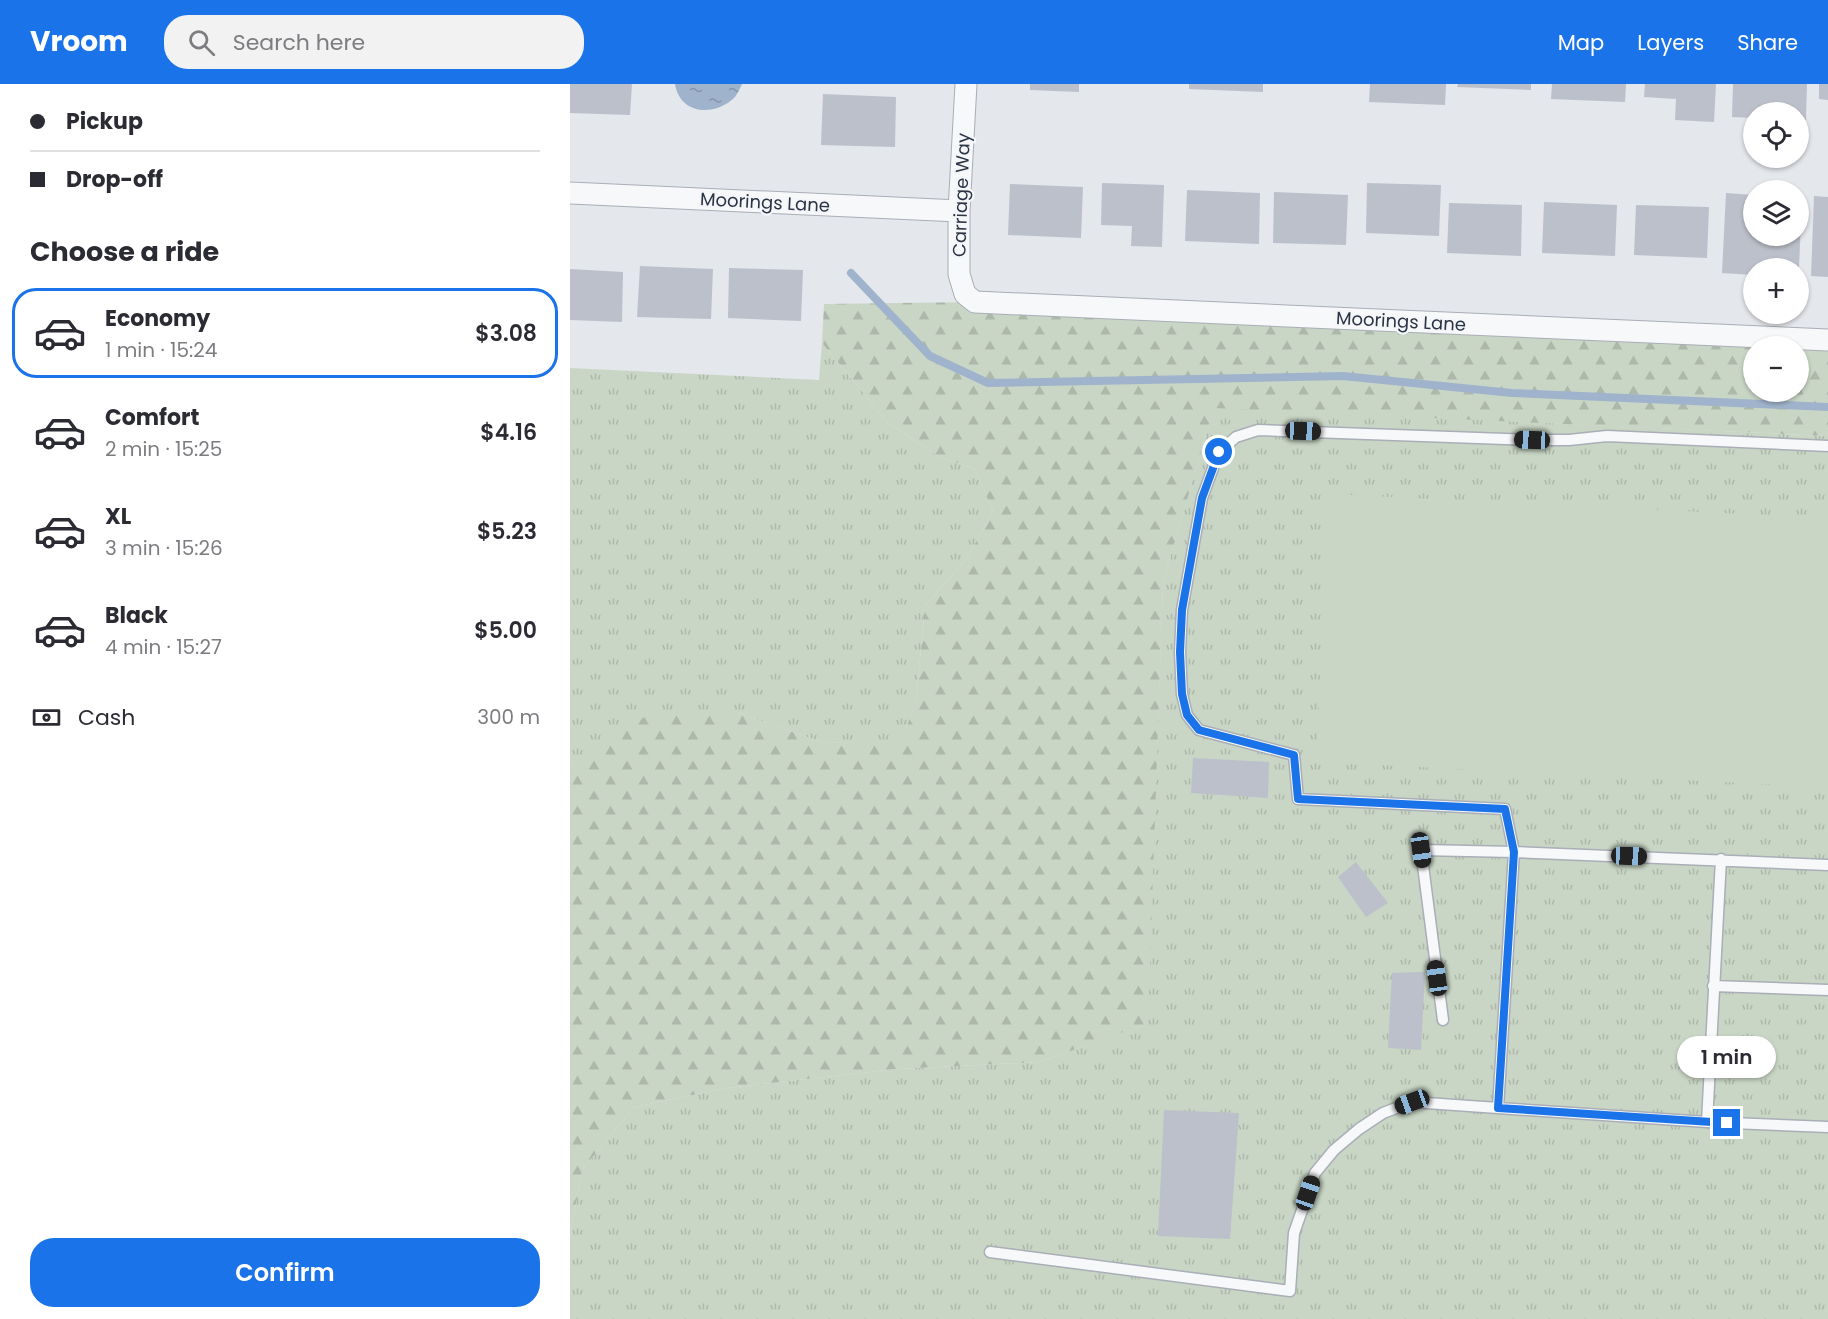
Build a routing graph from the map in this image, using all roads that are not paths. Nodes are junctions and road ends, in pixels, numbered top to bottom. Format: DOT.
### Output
graph roads {
  1 [pos="966,84"];
  2 [pos="570,193"];
  3 [pos="959,210"];
  4 [pos="975,302"];
  5 [pos="1828,340"];
  6 [pos="1828,446"];
  7 [pos="1514,852"];
  8 [pos="1721,860"];
  9 [pos="1828,864"];
  10 [pos="1713,986"];
  11 [pos="1828,990"];
  12 [pos="1443,1020"];
  13 [pos="1498,1108"];
  14 [pos="1707,1122"];
  15 [pos="1828,1127"];
  16 [pos="990,1252"];
  1 -- 3 [label="street, Carriage Way"];
  2 -- 3 [label="street, Moorings Lane"];
  3 -- 4 [label="street, Carriage Way"];
  4 -- 5 [label="street, Moorings Lane"];
  6 -- 7 [label="lane"];
  7 -- 8 [label="lane"];
  7 -- 12 [label="lane"];
  7 -- 13 [label="lane"];
  8 -- 9 [label="lane"];
  8 -- 10 [label="lane"];
  10 -- 11 [label="lane"];
  10 -- 14 [label="lane"];
  13 -- 14 [label="lane"];
  13 -- 16 [label="lane"];
  14 -- 15 [label="lane"];
}
